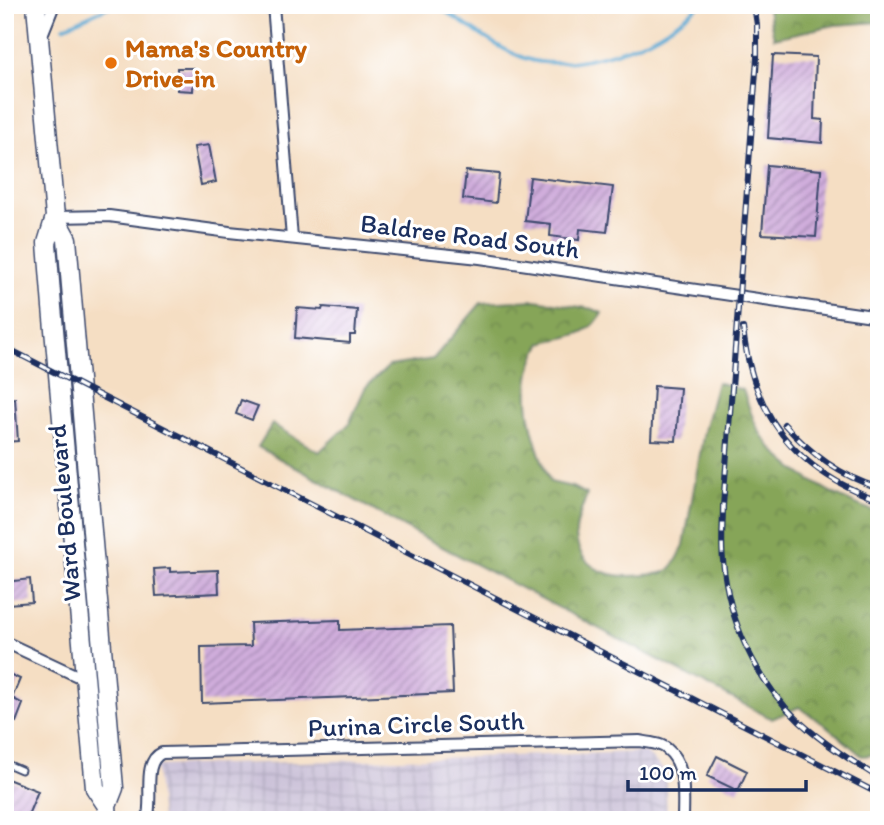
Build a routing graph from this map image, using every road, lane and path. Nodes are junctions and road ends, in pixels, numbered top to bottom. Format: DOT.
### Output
graph roads {
  1 [pos="36,5"];
  2 [pos="54,5"];
  3 [pos="273,5"];
  4 [pos="39,41"];
  5 [pos="55,217"];
  6 [pos="292,238"];
  7 [pos="879,317"];
  8 [pos="5,642"];
  9 [pos="85,680"];
  10 [pos="106,690"];
  11 [pos="5,763"];
  12 [pos="21,770"];
  13 [pos="107,813"];
  14 [pos="147,820"];
  15 [pos="683,820"];
  1 -- 4 [label="highway, Ward Boulevard"];
  2 -- 4 [label="street"];
  3 -- 6 [label="street"];
  4 -- 5 [label="highway, Ward Boulevard"];
  5 -- 6 [label="street, Baldree Road South"];
  5 -- 9 [label="highway, Ward Boulevard"];
  5 -- 10 [label="highway, Ward Boulevard"];
  6 -- 7 [label="street, Baldree Road South"];
  8 -- 9 [label="street"];
  9 -- 10 [label="street"];
  9 -- 13 [label="highway, Ward Boulevard"];
  10 -- 13 [label="highway, Ward Boulevard"];
  11 -- 12 [label="lane"];
  14 -- 15 [label="street, Purina Circle South"];
}
